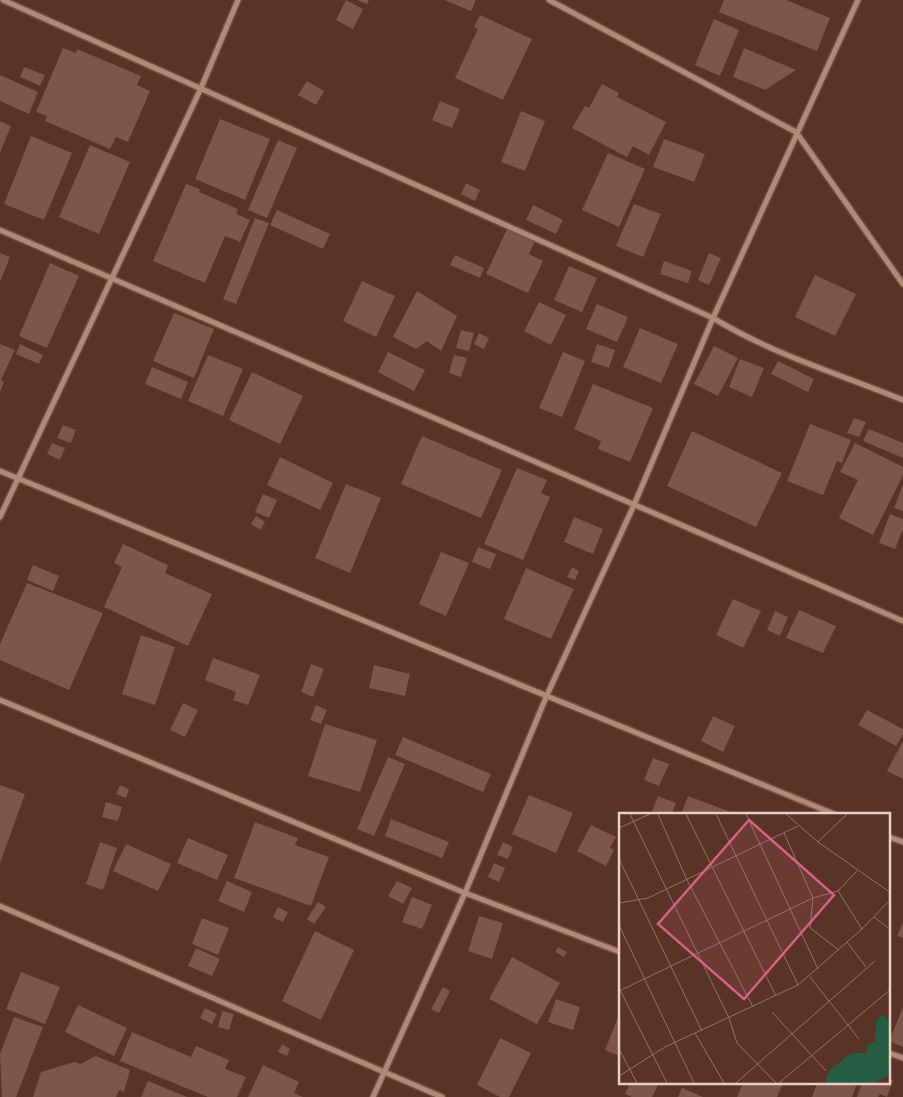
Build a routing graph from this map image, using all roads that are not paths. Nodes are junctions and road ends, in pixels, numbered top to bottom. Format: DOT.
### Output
graph roads {
  1 [pos="3,0"];
  2 [pos="238,0"];
  3 [pos="549,0"];
  4 [pos="858,0"];
  5 [pos="201,88"];
  6 [pos="796,132"];
  7 [pos="0,230"];
  8 [pos="113,279"];
  9 [pos="903,284"];
  10 [pos="713,318"];
  11 [pos="903,400"];
  12 [pos="0,471"];
  13 [pos="18,478"];
  14 [pos="634,505"];
  15 [pos="0,517"];
  16 [pos="903,621"];
  17 [pos="547,695"];
  18 [pos="0,700"];
  19 [pos="832,813"];
  20 [pos="890,836"];
  21 [pos="903,842"];
  22 [pos="465,893"];
  23 [pos="0,906"];
  24 [pos="619,952"];
  25 [pos="890,1053"];
  26 [pos="903,1058"];
  27 [pos="384,1073"];
  28 [pos="373,1097"];
  29 [pos="442,1097"];
  1 -- 5 [label="street"];
  2 -- 5 [label="street"];
  3 -- 6 [label="street"];
  4 -- 6 [label="street"];
  5 -- 8 [label="street"];
  5 -- 10 [label="street"];
  6 -- 9 [label="street"];
  6 -- 10 [label="street"];
  7 -- 8 [label="street"];
  8 -- 13 [label="street"];
  8 -- 14 [label="street"];
  10 -- 11 [label="street"];
  10 -- 14 [label="street"];
  12 -- 13 [label="street"];
  13 -- 15 [label="street"];
  13 -- 17 [label="street"];
  14 -- 16 [label="street"];
  14 -- 17 [label="street"];
  17 -- 19 [label="street"];
  17 -- 22 [label="street"];
  18 -- 22 [label="street"];
  20 -- 21 [label="street"];
  22 -- 24 [label="street"];
  22 -- 27 [label="street"];
  23 -- 27 [label="street"];
  25 -- 26 [label="street"];
  27 -- 28 [label="street"];
  27 -- 29 [label="street"];
}
